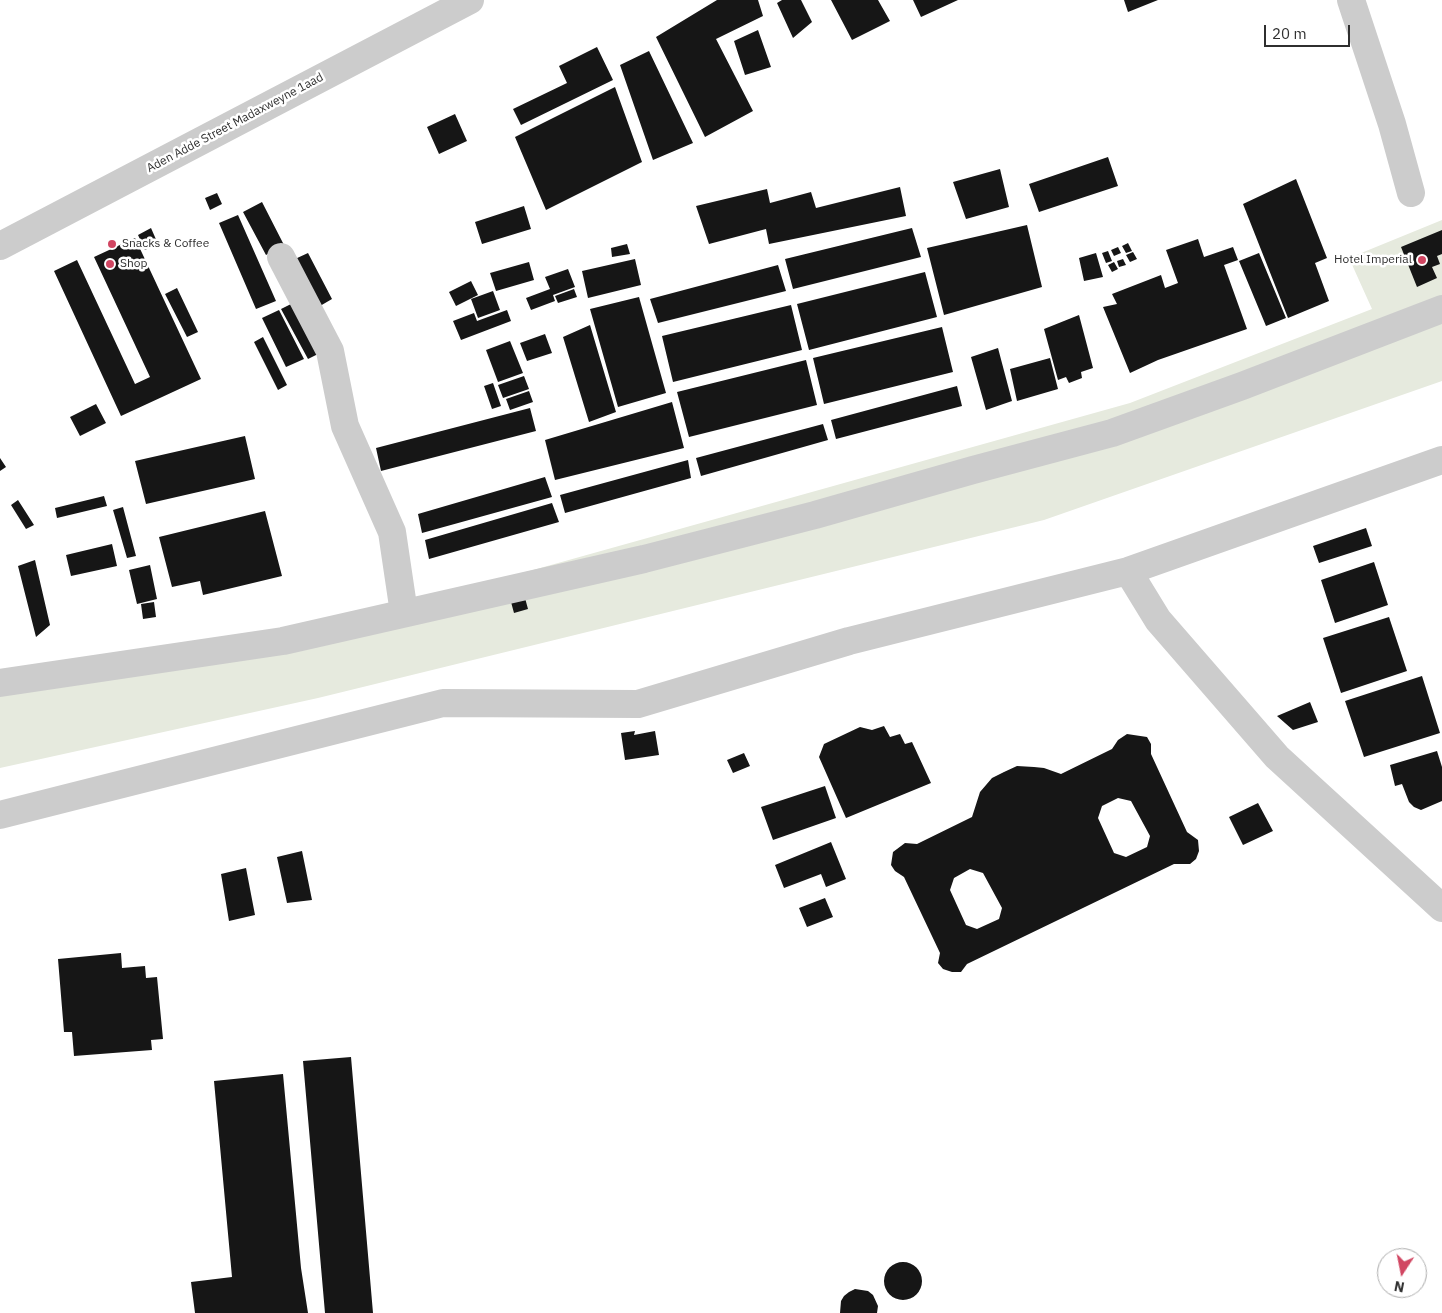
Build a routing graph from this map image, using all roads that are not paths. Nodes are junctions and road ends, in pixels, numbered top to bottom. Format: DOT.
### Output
graph roads {
  1 [pos="470,0"];
  2 [pos="1351,0"];
  3 [pos="1411,193"];
  4 [pos="0,246"];
  5 [pos="281,257"];
  6 [pos="1442,308"];
  7 [pos="1442,460"];
  8 [pos="1128,571"];
  9 [pos="404,613"];
  10 [pos="0,683"];
  11 [pos="0,815"];
  12 [pos="1442,908"];
  1 -- 4 [label="street, Aden Adde Street Madaxweyne 1aad"];
  2 -- 3 [label="street"];
  5 -- 9 [label="street"];
  6 -- 9 [label="street"];
  7 -- 8 [label="street"];
  8 -- 11 [label="street"];
  8 -- 12 [label="street"];
  9 -- 10 [label="street"];
}
